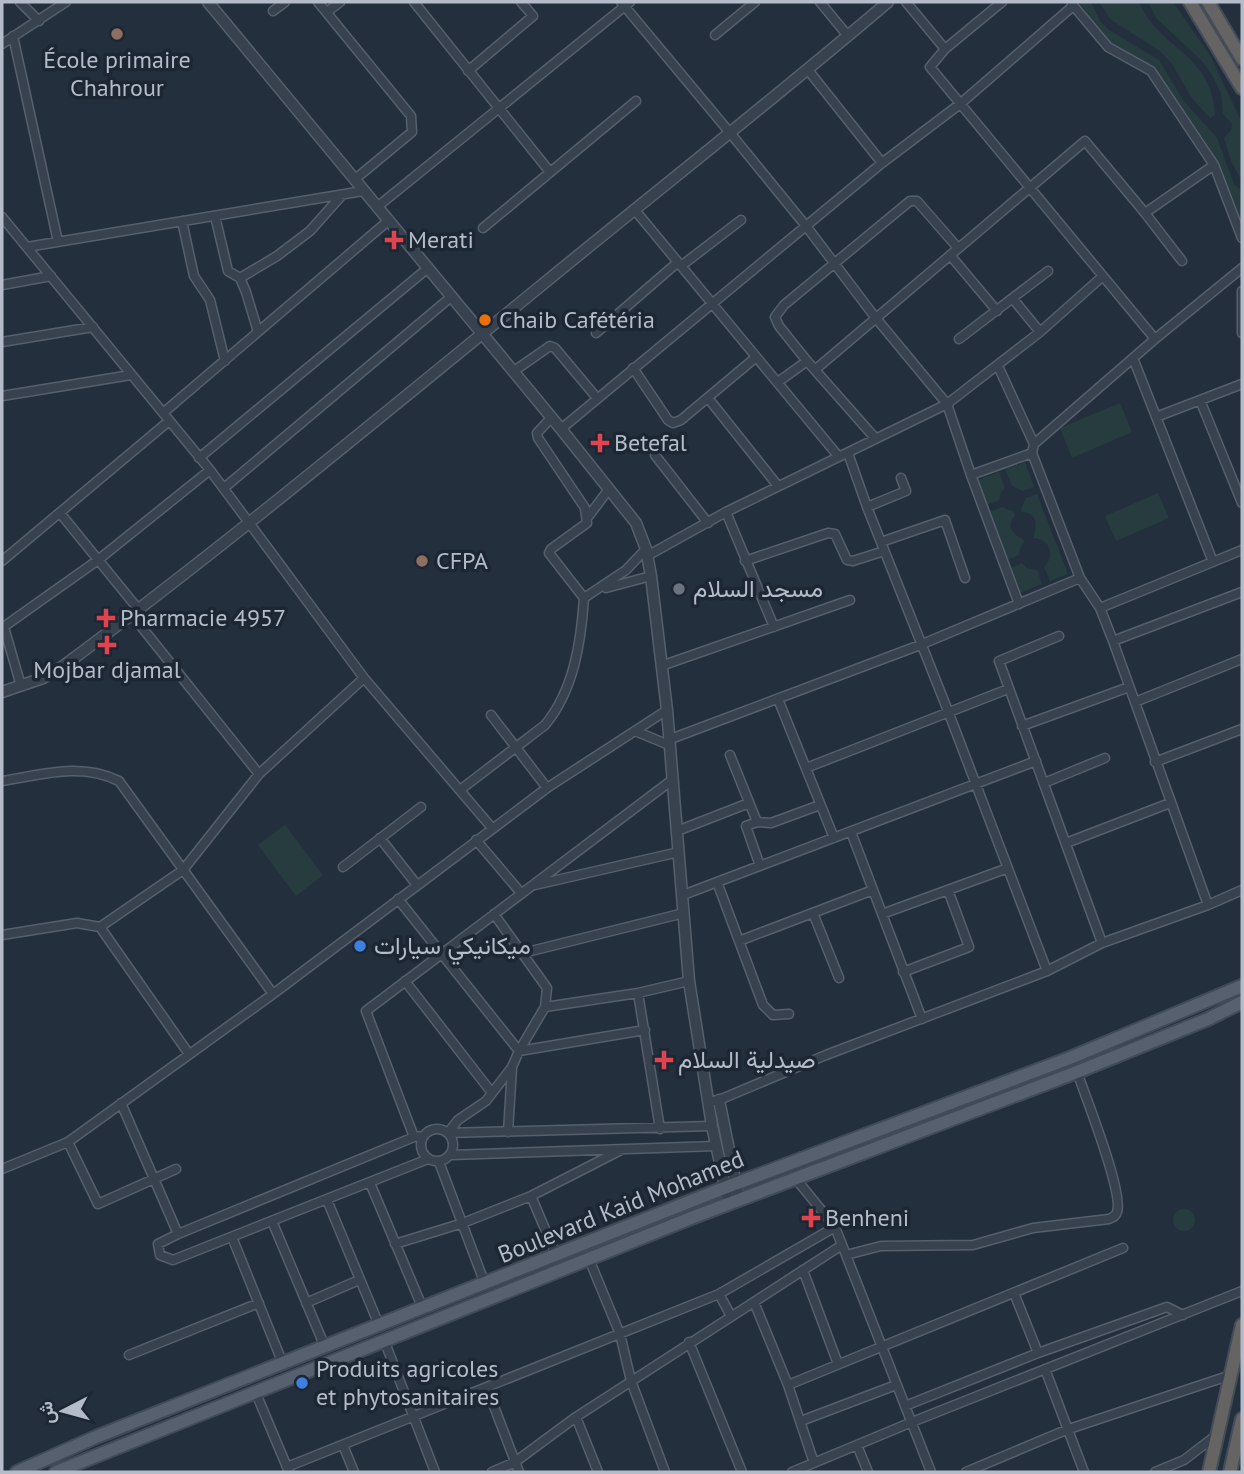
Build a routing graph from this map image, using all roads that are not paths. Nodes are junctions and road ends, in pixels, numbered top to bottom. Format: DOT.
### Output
graph roads {
  1 [pos="20,2"];
  2 [pos="66,2"];
  3 [pos="208,2"];
  4 [pos="285,2"];
  5 [pos="318,2"];
  6 [pos="340,2"];
  7 [pos="414,2"];
  8 [pos="521,2"];
  9 [pos="755,2"];
  10 [pos="820,2"];
  11 [pos="888,2"];
  12 [pos="906,2"];
  13 [pos="1002,2"];
  14 [pos="1190,2"];
  15 [pos="1208,2"];
  16 [pos="625,3"];
  17 [pos="1072,4"];
  18 [pos="272,11"];
  19 [pos="327,12"];
  20 [pos="39,22"];
  21 [pos="715,35"];
  22 [pos="13,36"];
  23 [pos="848,36"];
  24 [pos="2,44"];
  25 [pos="945,49"];
  26 [pos="1242,59"];
  27 [pos="808,70"];
  28 [pos="468,71"];
  29 [pos="1242,88"];
  30 [pos="636,101"];
  31 [pos="960,104"];
  32 [pos="497,108"];
  33 [pos="732,134"];
  34 [pos="882,163"];
  35 [pos="1214,165"];
  36 [pos="550,172"];
  37 [pos="354,180"];
  38 [pos="1031,189"];
  39 [pos="363,191"];
  40 [pos="342,194"];
  41 [pos="377,207"];
  42 [pos="635,209"];
  43 [pos="1145,213"];
  44 [pos="215,216"];
  45 [pos="3,220"];
  46 [pos="741,220"];
  47 [pos="182,221"];
  48 [pos="388,221"];
  49 [pos="806,226"];
  50 [pos="483,228"];
  51 [pos="1242,238"];
  52 [pos="58,242"];
  53 [pos="27,247"];
  54 [pos="958,248"];
  55 [pos="950,255"];
  56 [pos="1182,261"];
  57 [pos="680,264"];
  58 [pos="834,266"];
  59 [pos="428,268"];
  60 [pos="1242,268"];
  61 [pos="1048,271"];
  62 [pos="51,276"];
  63 [pos="1103,276"];
  64 [pos="240,278"];
  65 [pos="2,285"];
  66 [pos="1242,291"];
  67 [pos="452,297"];
  68 [pos="1013,299"];
  69 [pos="712,303"];
  70 [pos="997,311"];
  71 [pos="875,317"];
  72 [pos="93,327"];
  73 [pos="258,332"];
  74 [pos="1040,332"];
  75 [pos="596,333"];
  76 [pos="1242,333"];
  77 [pos="482,334"];
  78 [pos="959,339"];
  79 [pos="1155,339"];
  80 [pos="2,342"];
  81 [pos="755,358"];
  82 [pos="1133,358"];
  83 [pos="225,361"];
  84 [pos="807,361"];
  85 [pos="998,366"];
  86 [pos="633,368"];
  87 [pos="816,369"];
  88 [pos="513,371"];
  89 [pos="131,375"];
  90 [pos="778,382"];
  91 [pos="1242,384"];
  92 [pos="2,396"];
  93 [pos="597,398"];
  94 [pos="708,398"];
  95 [pos="1200,400"];
  96 [pos="947,404"];
  97 [pos="163,413"];
  98 [pos="552,417"];
  99 [pos="1156,418"];
  100 [pos="169,421"];
  101 [pos="561,429"];
  102 [pos="876,438"];
  103 [pos="1033,449"];
  104 [pos="848,453"];
  105 [pos="655,455"];
  106 [pos="839,457"];
  107 [pos="199,458"];
  108 [pos="210,470"];
  109 [pos="971,475"];
  110 [pos="901,478"];
  111 [pos="778,486"];
  112 [pos="223,488"];
  113 [pos="609,489"];
  114 [pos="1242,503"];
  115 [pos="867,507"];
  116 [pos="726,512"];
  117 [pos="61,513"];
  118 [pos="587,517"];
  119 [pos="251,523"];
  120 [pos="708,523"];
  121 [pos="882,547"];
  122 [pos="1242,550"];
  123 [pos="647,553"];
  124 [pos="98,560"];
  125 [pos="2,561"];
  126 [pos="745,561"];
  127 [pos="1213,562"];
  128 [pos="651,576"];
  129 [pos="965,578"];
  130 [pos="1080,578"];
  131 [pos="599,589"];
  132 [pos="1242,592"];
  133 [pos="584,598"];
  134 [pos="850,600"];
  135 [pos="1019,604"];
  136 [pos="1100,608"];
  137 [pos="135,612"];
  138 [pos="774,627"];
  139 [pos="3,628"];
  140 [pos="1059,636"];
  141 [pos="1112,641"];
  142 [pos="920,645"];
  143 [pos="1242,660"];
  144 [pos="661,666"];
  145 [pos="364,678"];
  146 [pos="21,686"];
  147 [pos="1129,687"];
  148 [pos="1008,689"];
  149 [pos="2,692"];
  150 [pos="778,699"];
  151 [pos="1135,702"];
  152 [pos="667,710"];
  153 [pos="948,711"];
  154 [pos="491,715"];
  155 [pos="1022,726"];
  156 [pos="1242,730"];
  157 [pos="635,731"];
  158 [pos="668,743"];
  159 [pos="515,748"];
  160 [pos="730,755"];
  161 [pos="1105,758"];
  162 [pos="1036,761"];
  163 [pos="1155,762"];
  164 [pos="806,768"];
  165 [pos="259,774"];
  166 [pos="672,780"];
  167 [pos="2,781"];
  168 [pos="1044,783"];
  169 [pos="975,785"];
  170 [pos="547,788"];
  171 [pos="460,790"];
  172 [pos="749,803"];
  173 [pos="1170,803"];
  174 [pos="820,804"];
  175 [pos="421,807"];
  176 [pos="757,822"];
  177 [pos="492,828"];
  178 [pos="677,831"];
  179 [pos="851,832"];
  180 [pos="380,838"];
  181 [pos="834,838"];
  182 [pos="476,840"];
  183 [pos="1066,843"];
  184 [pos="679,852"];
  185 [pos="760,866"];
  186 [pos="343,867"];
  187 [pos="1008,868"];
  188 [pos="183,870"];
  189 [pos="717,881"];
  190 [pos="417,885"];
  191 [pos="529,887"];
  192 [pos="873,890"];
  193 [pos="948,890"];
  194 [pos="1242,890"];
  195 [pos="521,893"];
  196 [pos="683,895"];
  197 [pos="398,899"];
  198 [pos="1208,905"];
  199 [pos="684,913"];
  200 [pos="813,913"];
  201 [pos="494,914"];
  202 [pos="882,914"];
  203 [pos="100,927"];
  204 [pos="2,935"];
  205 [pos="739,941"];
  206 [pos="1102,943"];
  207 [pos="441,953"];
  208 [pos="523,953"];
  209 [pos="1047,971"];
  210 [pos="903,972"];
  211 [pos="839,978"];
  212 [pos="405,981"];
  213 [pos="690,981"];
  214 [pos="1242,986"];
  215 [pos="638,993"];
  216 [pos="273,994"];
  217 [pos="1242,1003"];
  218 [pos="545,1007"];
  219 [pos="789,1014"];
  220 [pos="922,1019"];
  221 [pos="645,1030"];
  222 [pos="519,1051"];
  223 [pos="189,1055"];
  224 [pos="512,1067"];
  225 [pos="1077,1072"];
  226 [pos="492,1093"];
  227 [pos="719,1100"];
  228 [pos="708,1102"];
  229 [pos="121,1103"];
  230 [pos="712,1126"];
  231 [pos="660,1129"];
  232 [pos="508,1132"];
  233 [pos="448,1133"];
  234 [pos="418,1137"];
  235 [pos="68,1142"];
  236 [pos="716,1146"];
  237 [pos="624,1148"];
  238 [pos="451,1155"];
  239 [pos="428,1159"];
  240 [pos="439,1162"];
  241 [pos="2,1168"];
  242 [pos="176,1169"];
  243 [pos="153,1178"];
  244 [pos="796,1180"];
  245 [pos="370,1183"];
  246 [pos="730,1185"];
  247 [pos="531,1196"];
  248 [pos="327,1200"];
  249 [pos="734,1202"];
  250 [pos="272,1221"];
  251 [pos="463,1223"];
  252 [pos="835,1227"];
  253 [pos="178,1234"];
  254 [pos="232,1237"];
  255 [pos="395,1244"];
  256 [pos="842,1245"];
  257 [pos="1123,1248"];
  258 [pos="556,1255"];
  259 [pos="846,1255"];
  260 [pos="589,1259"];
  261 [pos="803,1269"];
  262 [pos="359,1280"];
  263 [pos="485,1284"];
  264 [pos="1242,1292"];
  265 [pos="1014,1293"];
  266 [pos="719,1294"];
  267 [pos="754,1302"];
  268 [pos="259,1303"];
  269 [pos="306,1303"];
  270 [pos="423,1309"];
  271 [pos="1183,1315"];
  272 [pos="731,1316"];
  273 [pos="379,1325"];
  274 [pos="1242,1325"];
  275 [pos="620,1334"];
  276 [pos="384,1340"];
  277 [pos="690,1342"];
  278 [pos="881,1345"];
  279 [pos="325,1347"];
  280 [pos="1038,1353"];
  281 [pos="129,1355"];
  282 [pos="283,1364"];
  283 [pos="838,1364"];
  284 [pos="1045,1369"];
  285 [pos="1231,1375"];
  286 [pos="631,1381"];
  287 [pos="788,1384"];
  288 [pos="896,1385"];
  289 [pos="487,1388"];
  290 [pos="255,1391"];
  291 [pos="905,1406"];
  292 [pos="414,1416"];
  293 [pos="576,1417"];
  294 [pos="1242,1419"];
  295 [pos="801,1421"];
  296 [pos="912,1422"];
  297 [pos="1066,1430"];
  298 [pos="1218,1434"];
  299 [pos="343,1445"];
  300 [pos="857,1446"];
  301 [pos="515,1462"];
  302 [pos="814,1463"];
  303 [pos="288,1470"];
  304 [pos="17,1472"];
  305 [pos="57,1472"];
  306 [pos="354,1472"];
  307 [pos="435,1472"];
  308 [pos="492,1472"];
  309 [pos="519,1472"];
  310 [pos="598,1472"];
  311 [pos="665,1472"];
  312 [pos="742,1472"];
  313 [pos="792,1472"];
  314 [pos="868,1472"];
  315 [pos="931,1472"];
  316 [pos="966,1472"];
  317 [pos="1084,1472"];
  318 [pos="1155,1472"];
  319 [pos="1209,1472"];
  320 [pos="1230,1472"];
  1 -- 20 [label="street"];
  2 -- 20 [label="street"];
  3 -- 37 [label="street"];
  4 -- 18 [label="street"];
  5 -- 19 [label="street"];
  6 -- 19 [label="street"];
  7 -- 28 [label="street"];
  8 -- 28 [label="street"];
  9 -- 21 [label="street"];
  10 -- 23 [label="street"];
  11 -- 23 [label="street"];
  12 -- 25 [label="street"];
  13 -- 25 [label="street"];
  14 -- 29 [label="highway"];
  15 -- 26 [label="highway"];
  16 -- 32 [label="street"];
  16 -- 33 [label="street"];
  17 -- 31 [label="street"];
  17 -- 35 [label="street"];
  19 -- 37 [label="street"];
  20 -- 22 [label="street"];
  22 -- 24 [label="street"];
  22 -- 52 [label="street"];
  23 -- 27 [label="street"];
  25 -- 31 [label="street"];
  27 -- 33 [label="street"];
  27 -- 34 [label="street"];
  28 -- 32 [label="street"];
  30 -- 36 [label="street"];
  31 -- 34 [label="street"];
  31 -- 38 [label="street"];
  32 -- 36 [label="street"];
  32 -- 41 [label="street"];
  33 -- 42 [label="street"];
  33 -- 49 [label="street"];
  34 -- 49 [label="street"];
  35 -- 43 [label="street"];
  35 -- 51 [label="street"];
  36 -- 50 [label="street"];
  37 -- 39 [label="street"];
  38 -- 43 [label="street"];
  38 -- 54 [label="street"];
  38 -- 63 [label="street"];
  39 -- 40 [label="street"];
  39 -- 41 [label="street"];
  40 -- 44 [label="street"];
  40 -- 64 [label="street"];
  41 -- 48 [label="street"];
  42 -- 57 [label="street"];
  42 -- 77 [label="street"];
  43 -- 56 [label="street"];
  44 -- 47 [label="street"];
  44 -- 64 [label="street"];
  45 -- 53 [label="street"];
  46 -- 57 [label="street"];
  47 -- 52 [label="street"];
  47 -- 83 [label="street"];
  48 -- 59 [label="street"];
  48 -- 73 [label="street"];
  49 -- 58 [label="street"];
  49 -- 69 [label="street"];
  52 -- 53 [label="street"];
  53 -- 62 [label="street"];
  54 -- 55 [label="street"];
  54 -- 58 [label="street"];
  55 -- 70 [label="street"];
  55 -- 71 [label="street"];
  57 -- 69 [label="street"];
  57 -- 75 [label="street"];
  58 -- 71 [label="street"];
  58 -- 84 [label="street"];
  59 -- 67 [label="street"];
  59 -- 107 [label="street"];
  60 -- 79 [label="street"];
  61 -- 68 [label="street"];
  62 -- 65 [label="street"];
  62 -- 72 [label="street"];
  63 -- 74 [label="street"];
  63 -- 79 [label="street"];
  64 -- 73 [label="street"];
  66 -- 76 [label="street"];
  67 -- 77 [label="street"];
  67 -- 112 [label="street"];
  68 -- 70 [label="street"];
  68 -- 74 [label="street"];
  69 -- 81 [label="street"];
  69 -- 86 [label="street"];
  70 -- 78 [label="street"];
  71 -- 87 [label="street"];
  71 -- 96 [label="street"];
  72 -- 80 [label="street"];
  72 -- 89 [label="street"];
  73 -- 83 [label="street"];
  74 -- 85 [label="street"];
  77 -- 88 [label="street"];
  77 -- 119 [label="street"];
  79 -- 82 [label="street"];
  81 -- 90 [label="street"];
  81 -- 94 [label="street"];
  82 -- 99 [label="street"];
  82 -- 103 [label="street"];
  83 -- 97 [label="street"];
  84 -- 87 [label="street"];
  84 -- 90 [label="street"];
  85 -- 96 [label="street"];
  85 -- 103 [label="street"];
  86 -- 93 [label="street"];
  86 -- 94 [label="street"];
  87 -- 102 [label="street"];
  88 -- 93 [label="street"];
  88 -- 98 [label="street"];
  89 -- 92 [label="street"];
  89 -- 97 [label="street"];
  90 -- 106 [label="street"];
  91 -- 95 [label="street"];
  93 -- 101 [label="street"];
  94 -- 111 [label="street"];
  95 -- 99 [label="street"];
  95 -- 114 [label="street"];
  96 -- 102 [label="street"];
  96 -- 109 [label="street"];
  97 -- 100 [label="street"];
  98 -- 101 [label="street"];
  98 -- 118 [label="street"];
  99 -- 127 [label="street"];
  100 -- 107 [label="street"];
  100 -- 117 [label="street"];
  101 -- 113 [label="street"];
  102 -- 104 [label="street"];
  103 -- 109 [label="street"];
  103 -- 130 [label="street"];
  104 -- 106 [label="street"];
  104 -- 115 [label="street"];
  105 -- 120 [label="street"];
  106 -- 111 [label="street"];
  107 -- 108 [label="street"];
  108 -- 112 [label="street"];
  108 -- 124 [label="street"];
  109 -- 135 [label="street"];
  110 -- 115 [label="street"];
  111 -- 116 [label="street"];
  112 -- 119 [label="street"];
  113 -- 118 [label="street"];
  113 -- 123 [label="street"];
  115 -- 121 [label="street"];
  116 -- 120 [label="street"];
  116 -- 126 [label="street"];
  117 -- 124 [label="street"];
  117 -- 125 [label="street"];
  118 -- 133 [label="street"];
  119 -- 137 [label="street"];
  119 -- 145 [label="street"];
  120 -- 123 [label="street"];
  121 -- 126 [label="street"];
  121 -- 129 [label="street"];
  121 -- 142 [label="street"];
  122 -- 127 [label="street"];
  123 -- 128 [label="street"];
  123 -- 131 [label="street"];
  124 -- 137 [label="street"];
  124 -- 139 [label="street"];
  126 -- 138 [label="street"];
  127 -- 136 [label="street"];
  128 -- 131 [label="street"];
  128 -- 144 [label="street"];
  130 -- 135 [label="street"];
  130 -- 136 [label="street"];
  131 -- 133 [label="street"];
  132 -- 141 [label="street"];
  133 -- 159 [label="street"];
  134 -- 138 [label="street"];
  135 -- 142 [label="street"];
  136 -- 141 [label="street"];
  137 -- 146 [label="street"];
  137 -- 165 [label="street"];
  138 -- 144 [label="street"];
  139 -- 146 [label="street"];
  140 -- 148 [label="street"];
  141 -- 147 [label="street"];
  142 -- 150 [label="street"];
  142 -- 153 [label="street"];
  143 -- 151 [label="street"];
  144 -- 152 [label="street"];
  145 -- 165 [label="street"];
  145 -- 171 [label="street"];
  146 -- 149 [label="street"];
  147 -- 151 [label="street"];
  147 -- 155 [label="street"];
  148 -- 153 [label="street"];
  148 -- 155 [label="street"];
  150 -- 158 [label="street"];
  150 -- 164 [label="street"];
  151 -- 163 [label="street"];
  152 -- 157 [label="street"];
  152 -- 158 [label="street"];
  153 -- 164 [label="street"];
  153 -- 169 [label="street"];
  154 -- 159 [label="street"];
  155 -- 162 [label="street"];
  156 -- 163 [label="street"];
  157 -- 158 [label="street"];
  157 -- 170 [label="street"];
  158 -- 166 [label="street"];
  159 -- 170 [label="street"];
  159 -- 171 [label="street"];
  160 -- 172 [label="street"];
  161 -- 168 [label="street"];
  162 -- 168 [label="street"];
  162 -- 169 [label="street"];
  163 -- 173 [label="street"];
  164 -- 174 [label="street"];
  165 -- 188 [label="street"];
  166 -- 178 [label="street"];
  166 -- 191 [label="street"];
  167 -- 188 [label="street"];
  168 -- 183 [label="street"];
  169 -- 179 [label="street"];
  169 -- 187 [label="street"];
  170 -- 177 [label="street"];
  171 -- 177 [label="street"];
  172 -- 176 [label="street"];
  172 -- 178 [label="street"];
  173 -- 183 [label="street"];
  173 -- 198 [label="street"];
  174 -- 176 [label="street"];
  174 -- 181 [label="street"];
  175 -- 180 [label="street"];
  176 -- 185 [label="street"];
  177 -- 182 [label="street"];
  178 -- 184 [label="street"];
  179 -- 181 [label="street"];
  179 -- 192 [label="street"];
  180 -- 186 [label="street"];
  180 -- 190 [label="street"];
  181 -- 185 [label="street"];
  182 -- 190 [label="street"];
  182 -- 195 [label="street"];
  183 -- 206 [label="street"];
  184 -- 191 [label="street"];
  184 -- 196 [label="street"];
  185 -- 189 [label="street"];
  187 -- 193 [label="street"];
  187 -- 209 [label="street"];
  188 -- 203 [label="street"];
  188 -- 216 [label="street"];
  189 -- 196 [label="street"];
  189 -- 205 [label="street"];
  190 -- 197 [label="street"];
  191 -- 195 [label="street"];
  192 -- 200 [label="street"];
  192 -- 202 [label="street"];
  193 -- 202 [label="street"];
  193 -- 210 [label="street"];
  194 -- 198 [label="street"];
  195 -- 201 [label="street"];
  196 -- 199 [label="street"];
  197 -- 207 [label="street"];
  197 -- 216 [label="street"];
  198 -- 206 [label="street"];
  199 -- 208 [label="street"];
  199 -- 213 [label="street"];
  200 -- 205 [label="street"];
  200 -- 211 [label="street"];
  201 -- 207 [label="street"];
  201 -- 208 [label="street"];
  202 -- 210 [label="street"];
  203 -- 204 [label="street"];
  203 -- 223 [label="street"];
  205 -- 219 [label="street"];
  206 -- 209 [label="street"];
  207 -- 212 [label="street"];
  207 -- 222 [label="street"];
  208 -- 218 [label="street"];
  209 -- 220 [label="street"];
  210 -- 220 [label="street"];
  212 -- 226 [label="street"];
  212 -- 234 [label="street"];
  213 -- 215 [label="street"];
  213 -- 228 [label="street"];
  214 -- 246 [label="main road, Boulevard Kaid Mohamed"];
  215 -- 218 [label="street"];
  215 -- 221 [label="street"];
  216 -- 223 [label="street"];
  217 -- 225 [label="main road, Boulevard Kaid Mohamed"];
  218 -- 222 [label="street"];
  220 -- 227 [label="street"];
  221 -- 222 [label="street"];
  221 -- 231 [label="street"];
  222 -- 224 [label="street"];
  223 -- 229 [label="street"];
  224 -- 226 [label="street"];
  224 -- 232 [label="street"];
  225 -- 244 [label="main road, Boulevard Kaid Mohamed"];
  225 -- 259 [label="street"];
  226 -- 233 [label="street"];
  227 -- 228 [label="street"];
  227 -- 246 [label="street"];
  228 -- 230 [label="street"];
  229 -- 235 [label="street"];
  229 -- 243 [label="street"];
  230 -- 231 [label="street"];
  230 -- 236 [label="street"];
  231 -- 232 [label="street"];
  232 -- 233 [label="street"];
  233 -- 234 [label="street"];
  233 -- 238 [label="street"];
  234 -- 239 [label="street"];
  234 -- 253 [label="street"];
  235 -- 241 [label="street"];
  235 -- 243 [label="street"];
  236 -- 237 [label="street"];
  236 -- 246 [label="street"];
  237 -- 238 [label="street"];
  237 -- 247 [label="street"];
  238 -- 240 [label="street"];
  239 -- 240 [label="street"];
  239 -- 245 [label="street"];
  240 -- 251 [label="street"];
  242 -- 243 [label="street"];
  243 -- 253 [label="street"];
  244 -- 249 [label="main road, Boulevard Kaid Mohamed"];
  244 -- 252 [label="street"];
  245 -- 248 [label="street"];
  245 -- 255 [label="street"];
  246 -- 249 [label="street"];
  246 -- 258 [label="main road, Boulevard Kaid Mohamed"];
  247 -- 251 [label="street"];
  247 -- 258 [label="street"];
  248 -- 250 [label="street"];
  248 -- 262 [label="street"];
  249 -- 260 [label="main road, Boulevard Kaid Mohamed"];
  250 -- 254 [label="street"];
  250 -- 269 [label="street"];
  251 -- 255 [label="street"];
  251 -- 263 [label="street"];
  252 -- 256 [label="street"];
  252 -- 266 [label="street"];
  253 -- 254 [label="street"];
  254 -- 268 [label="street"];
  255 -- 270 [label="street"];
  256 -- 259 [label="street"];
  256 -- 261 [label="street"];
  257 -- 265 [label="street"];
  258 -- 263 [label="main road, Boulevard Kaid Mohamed"];
  259 -- 278 [label="street"];
  260 -- 275 [label="street"];
  260 -- 276 [label="main road, Boulevard Kaid Mohamed"];
  261 -- 267 [label="street"];
  261 -- 283 [label="street"];
  262 -- 269 [label="street"];
  262 -- 273 [label="street"];
  263 -- 270 [label="main road, Boulevard Kaid Mohamed"];
  264 -- 271 [label="street"];
  265 -- 278 [label="street"];
  265 -- 280 [label="street"];
  266 -- 272 [label="street"];
  266 -- 275 [label="street"];
  267 -- 272 [label="street"];
  267 -- 287 [label="street"];
  268 -- 281 [label="street"];
  268 -- 282 [label="street"];
  269 -- 279 [label="street"];
  270 -- 273 [label="main road, Boulevard Kaid Mohamed"];
  271 -- 280 [label="street"];
  271 -- 284 [label="street"];
  272 -- 277 [label="street"];
  273 -- 279 [label="main road, Boulevard Kaid Mohamed"];
  274 -- 285 [label="highway"];
  275 -- 286 [label="street"];
  275 -- 289 [label="street"];
  276 -- 290 [label="main road, Boulevard Kaid Mohamed"];
  276 -- 292 [label="street"];
  277 -- 286 [label="street"];
  277 -- 312 [label="street"];
  278 -- 283 [label="street"];
  278 -- 288 [label="street"];
  279 -- 282 [label="main road, Boulevard Kaid Mohamed"];
  280 -- 291 [label="street"];
  282 -- 304 [label="main road, Boulevard Kaid Mohamed"];
  283 -- 287 [label="street"];
  284 -- 296 [label="street"];
  284 -- 297 [label="street"];
  285 -- 297 [label="street"];
  285 -- 298 [label="highway"];
  286 -- 293 [label="street"];
  286 -- 311 [label="street"];
  287 -- 295 [label="street"];
  288 -- 291 [label="street"];
  288 -- 295 [label="street"];
  289 -- 292 [label="street"];
  289 -- 301 [label="street"];
  290 -- 303 [label="street"];
  290 -- 305 [label="main road, Boulevard Kaid Mohamed"];
  291 -- 296 [label="street"];
  292 -- 299 [label="street"];
  292 -- 307 [label="street"];
  293 -- 301 [label="street"];
  293 -- 310 [label="street"];
  294 -- 320 [label="highway"];
  295 -- 302 [label="street"];
  296 -- 300 [label="street"];
  296 -- 315 [label="street"];
  297 -- 316 [label="street"];
  297 -- 317 [label="street"];
  298 -- 318 [label="street"];
  298 -- 319 [label="highway"];
  299 -- 303 [label="street"];
  299 -- 306 [label="street"];
  300 -- 302 [label="street"];
  300 -- 314 [label="street"];
  301 -- 308 [label="street"];
  301 -- 309 [label="street"];
  302 -- 313 [label="street"];
}
